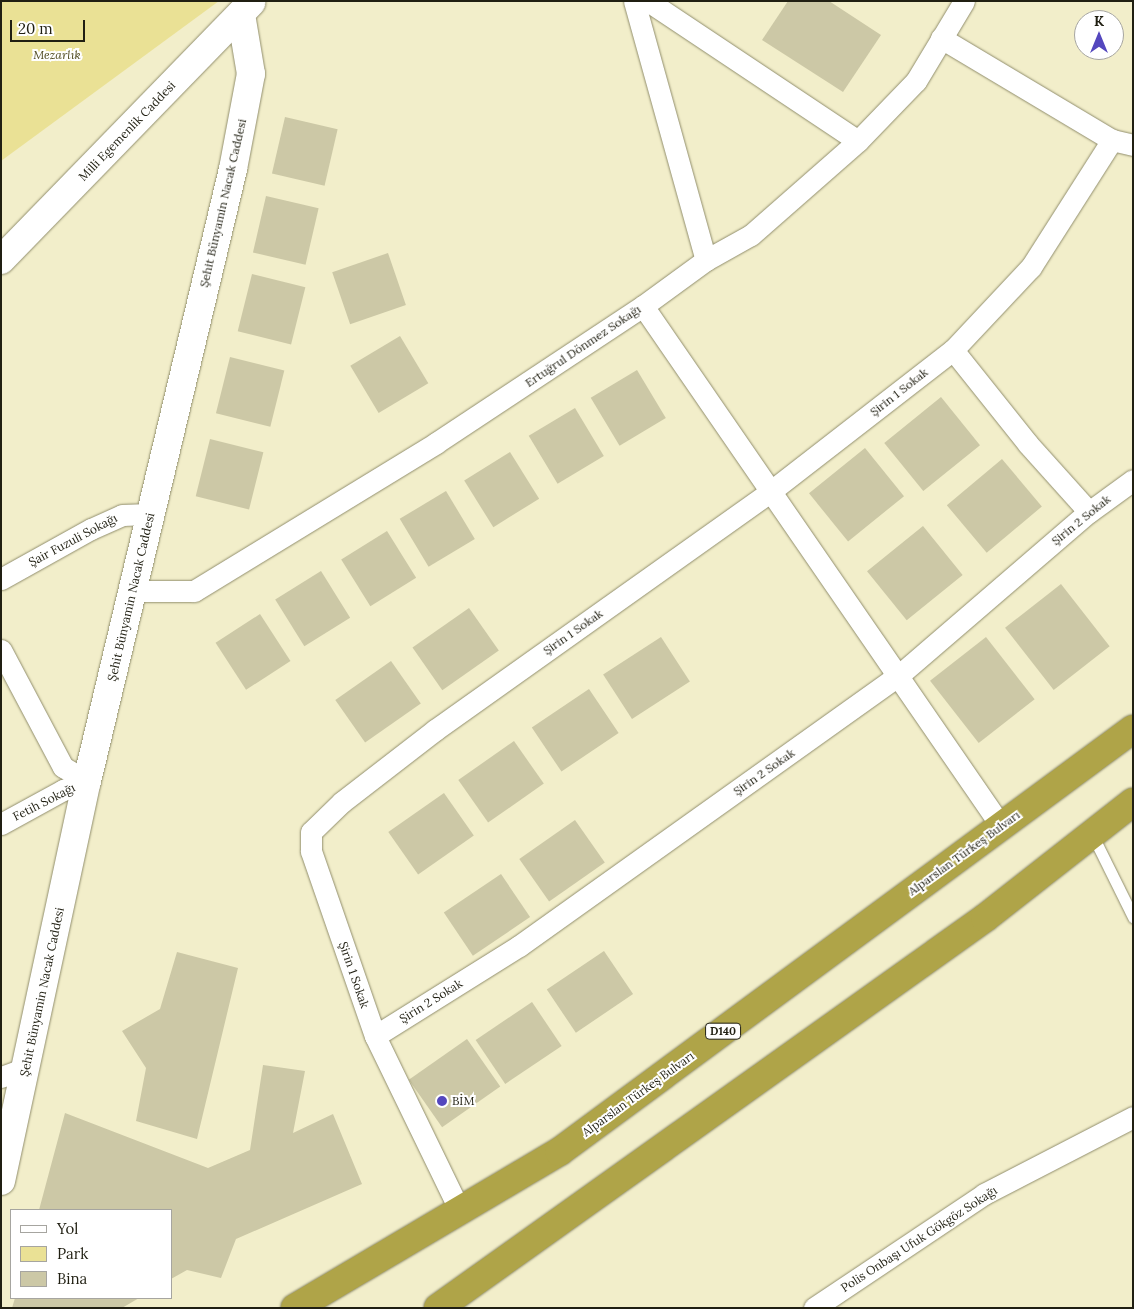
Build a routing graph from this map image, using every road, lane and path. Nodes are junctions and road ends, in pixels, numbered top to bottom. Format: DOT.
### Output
graph roads {
  1 [pos="634,1"];
  2 [pos="648,1"];
  3 [pos="964,1"];
  4 [pos="247,7"];
  5 [pos="941,38"];
  6 [pos="858,140"];
  7 [pos="1112,140"];
  8 [pos="1133,146"];
  9 [pos="1,260"];
  10 [pos="706,260"];
  11 [pos="643,306"];
  12 [pos="953,350"];
  13 [pos="1133,480"];
  14 [pos="771,491"];
  15 [pos="1089,512"];
  16 [pos="149,514"];
  17 [pos="1,579"];
  18 [pos="134,591"];
  19 [pos="1,650"];
  20 [pos="898,676"];
  21 [pos="1133,728"];
  22 [pos="87,781"];
  23 [pos="1133,802"];
  24 [pos="1,824"];
  25 [pos="1001,826"];
  26 [pos="1092,834"];
  27 [pos="1133,917"];
  28 [pos="375,1036"];
  29 [pos="14,1072"];
  30 [pos="1133,1117"];
  31 [pos="1,1181"];
  32 [pos="459,1209"];
  33 [pos="295,1308"];
  34 [pos="438,1308"];
  35 [pos="814,1308"];
  1 -- 10 [label="street"];
  2 -- 6 [label="street"];
  3 -- 5 [label="street, Ertuğrul Dönmez Sokağı"];
  4 -- 9 [label="street, Milli Egemenlik Caddesi"];
  4 -- 16 [label="street, Şehit Bünyamin Nacak Caddesi"];
  5 -- 6 [label="street, Ertuğrul Dönmez Sokağı"];
  5 -- 7 [label="street"];
  6 -- 10 [label="street, Ertuğrul Dönmez Sokağı"];
  7 -- 8 [label="street"];
  7 -- 12 [label="street, Şirin 1 Sokak"];
  10 -- 11 [label="street, Ertuğrul Dönmez Sokağı"];
  11 -- 14 [label="street"];
  11 -- 18 [label="street, Ertuğrul Dönmez Sokağı"];
  12 -- 14 [label="street, Şirin 1 Sokak"];
  12 -- 15 [label="street"];
  13 -- 15 [label="street, Şirin 2 Sokak"];
  14 -- 20 [label="street"];
  14 -- 28 [label="street, Şirin 1 Sokak"];
  15 -- 20 [label="street, Şirin 2 Sokak"];
  16 -- 17 [label="street, Şair Fuzuli Sokağı"];
  16 -- 18 [label="street, Şehit Bünyamin Nacak Caddesi"];
  18 -- 22 [label="street, Şehit Bünyamin Nacak Caddesi"];
  19 -- 22 [label="street"];
  20 -- 25 [label="street"];
  20 -- 28 [label="street, Şirin 2 Sokak"];
  21 -- 25 [label="highway, Alparslan Türkeş Bulvarı / D140"];
  22 -- 24 [label="street, Fetih Sokağı"];
  22 -- 29 [label="street, Şehit Bünyamin Nacak Caddesi"];
  23 -- 26 [label="highway"];
  25 -- 32 [label="highway, Alparslan Türkeş Bulvarı / D140"];
  26 -- 27 [label="lane"];
  26 -- 34 [label="highway"];
  28 -- 32 [label="street, Şirin 1 Sokak"];
  29 -- 31 [label="street, Şehit Bünyamin Nacak Caddesi"];
  30 -- 35 [label="street, Polis Onbaşı Ufuk Gökgöz Sokağı"];
  32 -- 33 [label="highway, Alparslan Türkeş Bulvarı / D140"];
}
